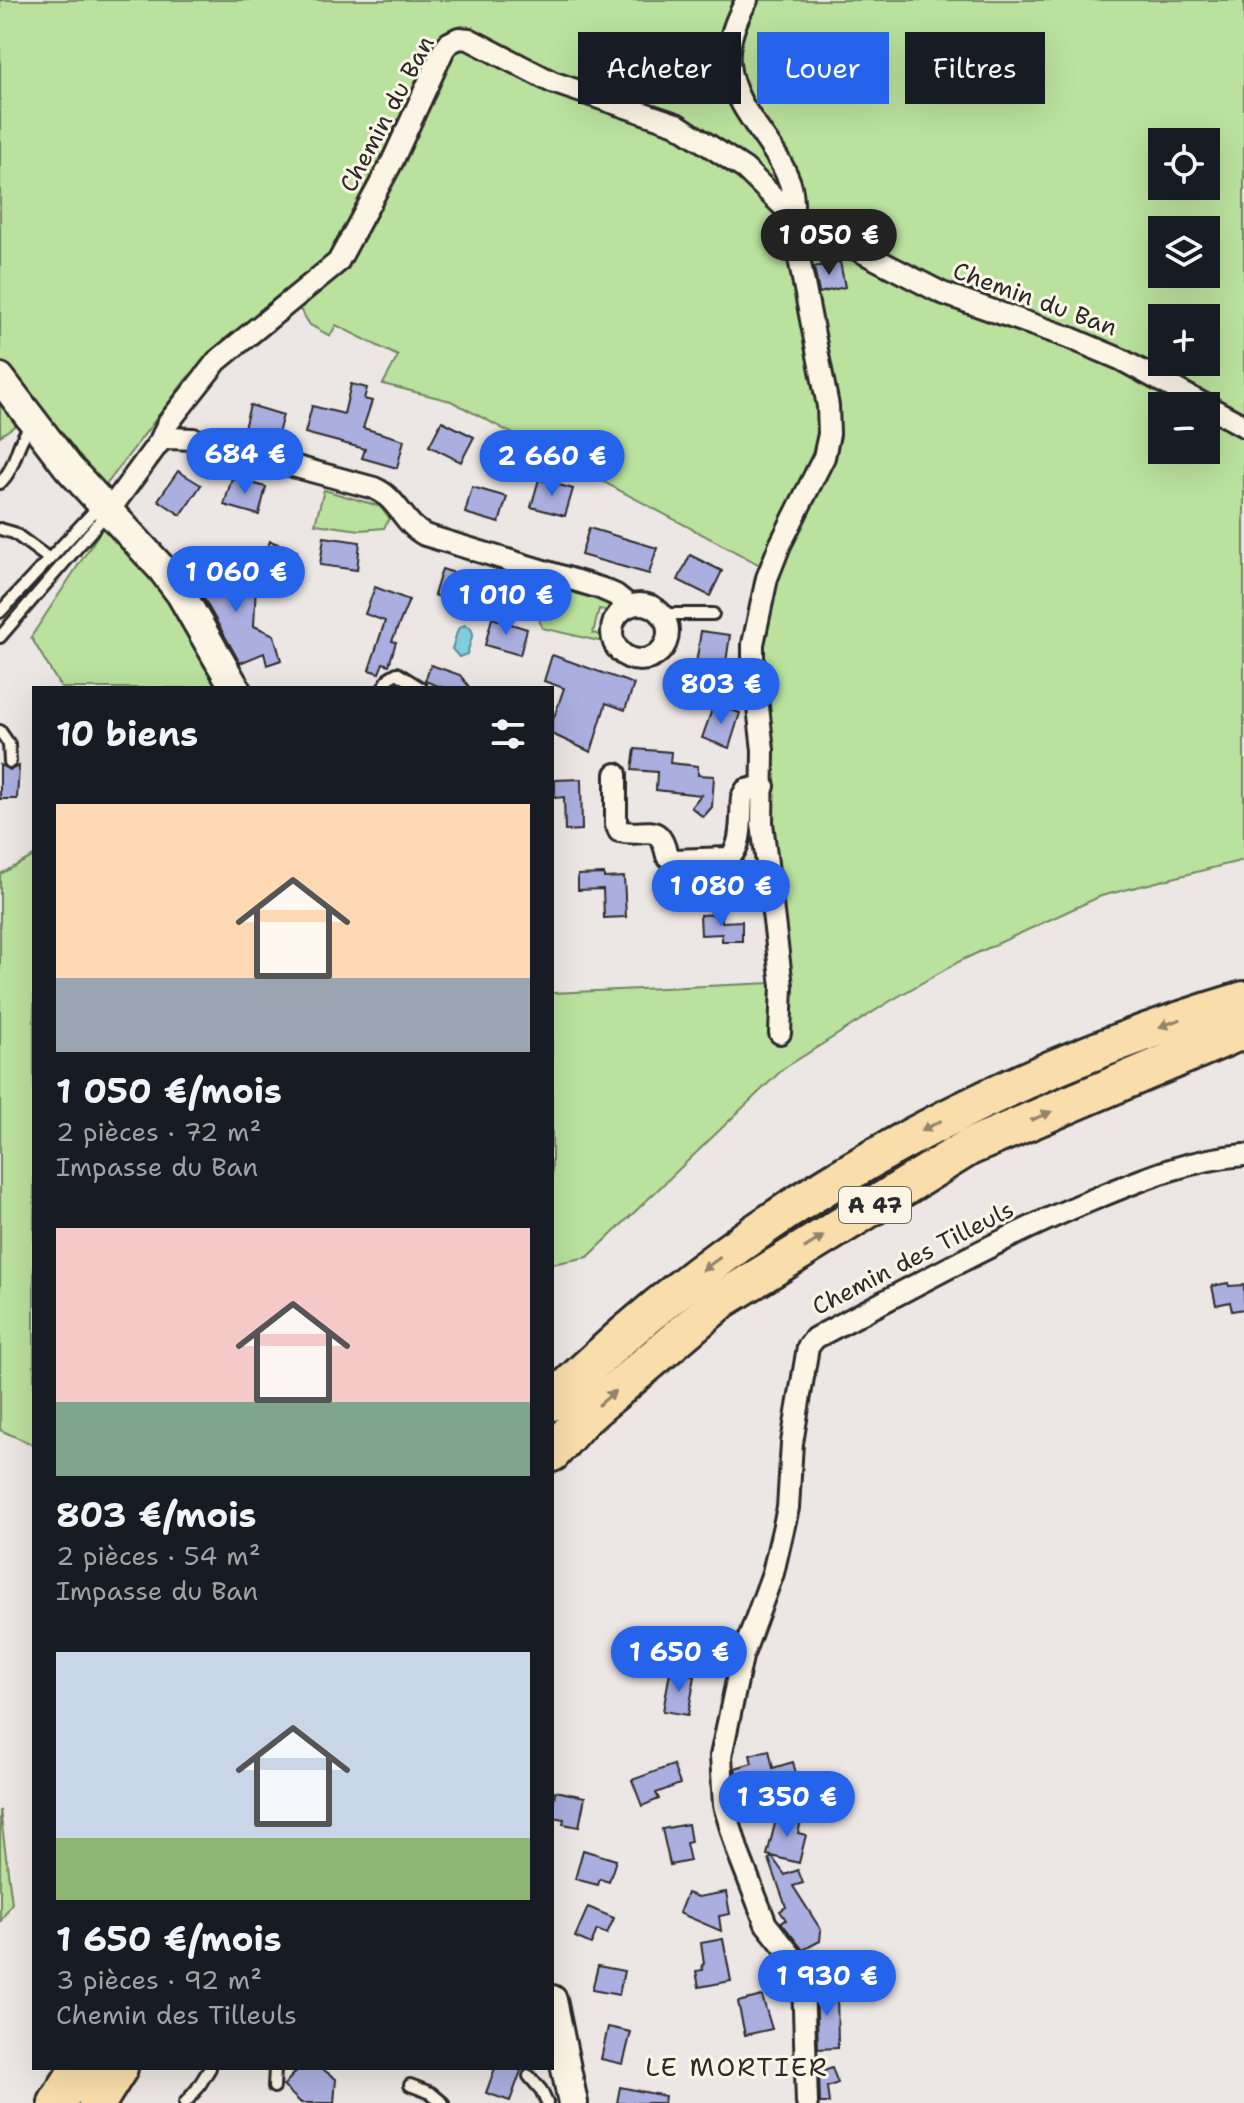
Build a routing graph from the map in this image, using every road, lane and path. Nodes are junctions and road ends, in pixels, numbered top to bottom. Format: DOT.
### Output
graph roads {
  1 [pos="747,0"];
  2 [pos="793,216"];
  3 [pos="0,378"];
  4 [pos="33,423"];
  5 [pos="1244,426"];
  6 [pos="160,441"];
  7 [pos="0,483"];
  8 [pos="104,508"];
  9 [pos="0,529"];
  10 [pos="48,558"];
  11 [pos="630,606"];
  12 [pos="0,612"];
  13 [pos="662,614"];
  14 [pos="713,614"];
  15 [pos="0,637"];
  16 [pos="234,686"];
  17 [pos="384,686"];
  18 [pos="418,686"];
  19 [pos="0,731"];
  20 [pos="10,762"];
  21 [pos="616,774"];
  22 [pos="764,786"];
  23 [pos="1244,1000"];
  24 [pos="1244,1030"];
  25 [pos="780,1033"];
  26 [pos="1244,1155"];
  27 [pos="554,1400"];
  28 [pos="554,1451"];
  29 [pos="554,2010"];
  30 [pos="78,2070"];
  31 [pos="118,2070"];
  32 [pos="209,2070"];
  33 [pos="275,2070"];
  34 [pos="529,2076"];
  35 [pos="410,2085"];
  36 [pos="274,2087"];
  37 [pos="57,2103"];
  38 [pos="97,2103"];
  39 [pos="185,2103"];
  40 [pos="443,2103"];
  41 [pos="547,2103"];
  42 [pos="573,2103"];
  43 [pos="807,2103"];
  1 -- 2 [label="street"];
  2 -- 5 [label="street, Chemin du Ban"];
  2 -- 6 [label="street, Chemin du Ban"];
  2 -- 22 [label="street"];
  3 -- 4 [label="main road"];
  4 -- 7 [label="lane"];
  4 -- 8 [label="main road"];
  6 -- 8 [label="street"];
  6 -- 11 [label="street"];
  8 -- 10 [label="lane"];
  8 -- 15 [label="lane"];
  8 -- 16 [label="main road"];
  9 -- 10 [label="lane"];
  10 -- 12 [label="lane"];
  11 -- 13 [label="street"];
  11 -- 13 [label="street"];
  13 -- 14 [label="lane"];
  17 -- 18 [label="lane"];
  19 -- 20 [label="lane"];
  21 -- 22 [label="street"];
  22 -- 25 [label="street"];
  23 -- 27 [label="highway, A 47, one-way"];
  28 -- 24 [label="highway, A 47, one-way"];
  26 -- 43 [label="street, Chemin des Tilleuls"];
  29 -- 42 [label="main road"];
  30 -- 37 [label="highway"];
  31 -- 38 [label="highway"];
  32 -- 39 [label="lane"];
  33 -- 36 [label="lane"];
  34 -- 41 [label="lane"];
  35 -- 40 [label="lane"];
}
